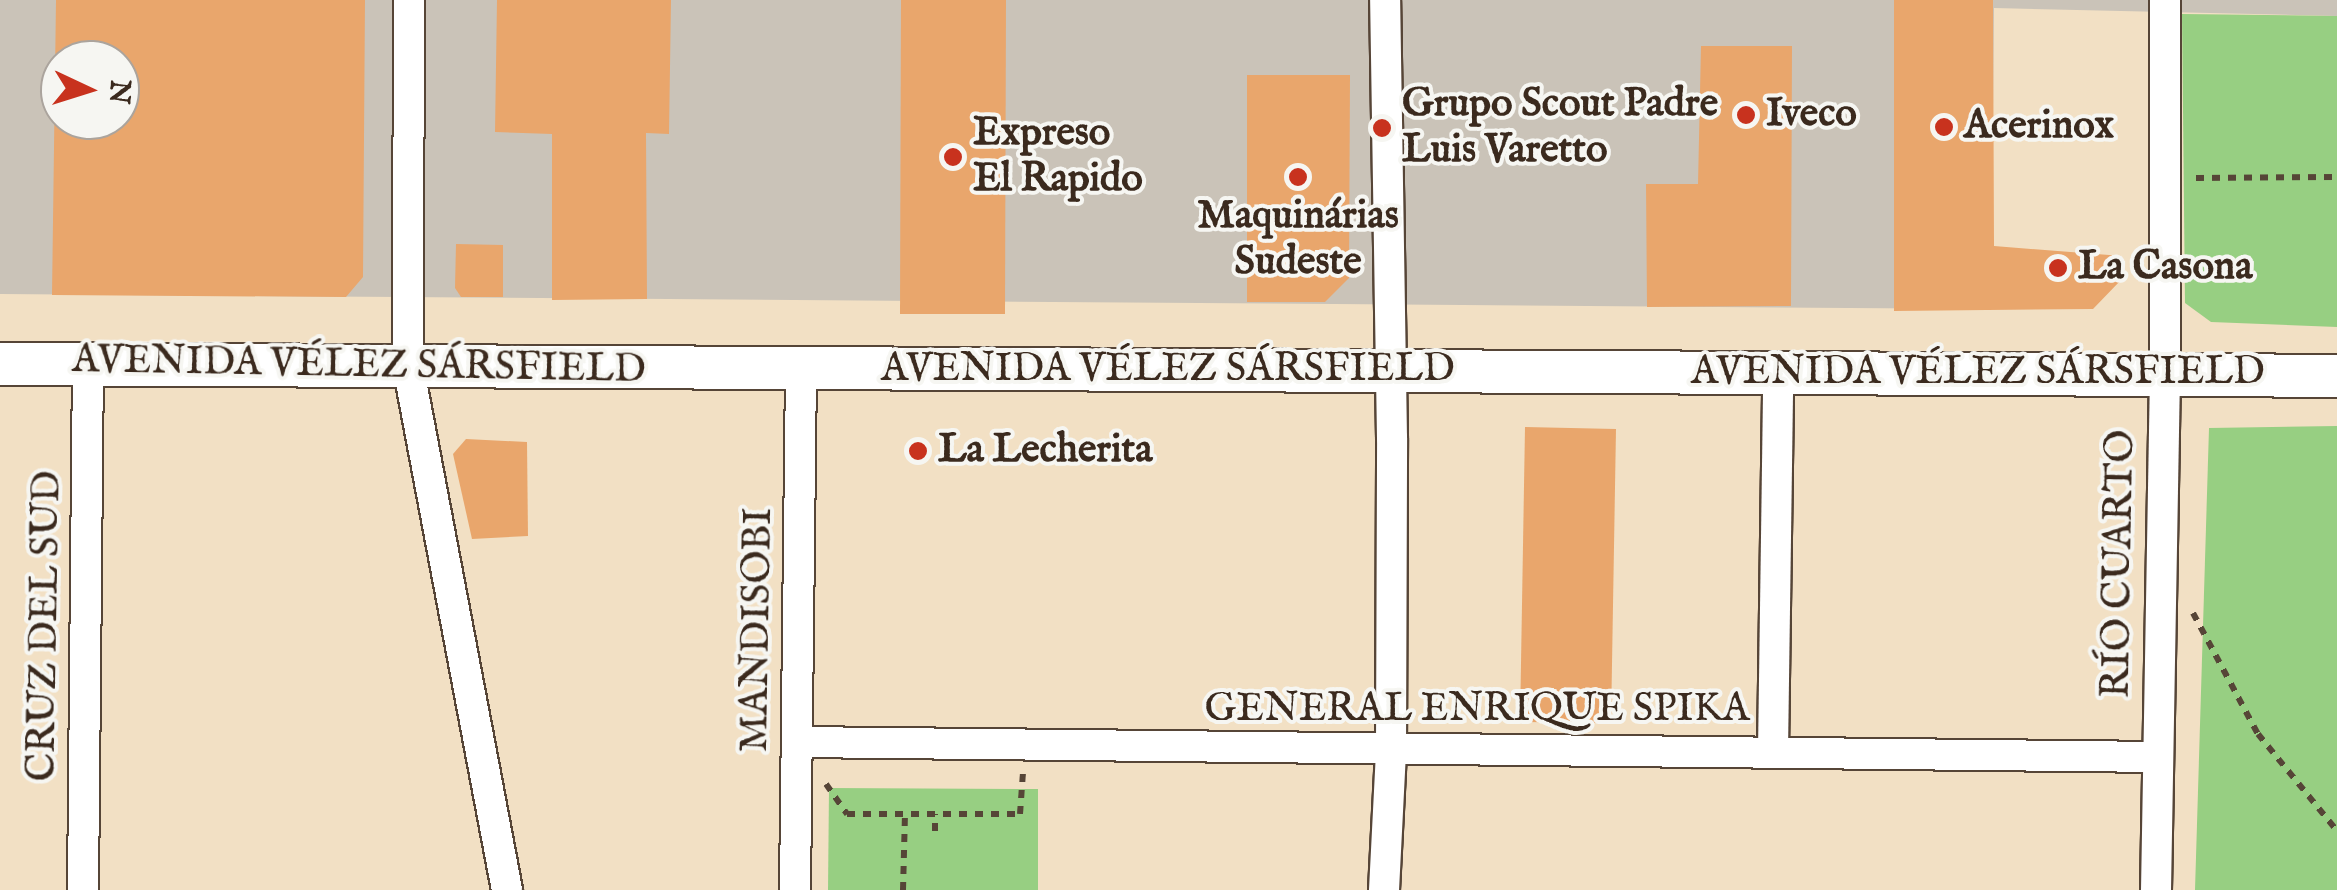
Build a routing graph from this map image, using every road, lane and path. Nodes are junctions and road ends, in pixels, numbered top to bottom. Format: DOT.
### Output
graph roads {
  1 [pos="409,0"];
  2 [pos="1385,0"];
  3 [pos="2164,0"];
  4 [pos="2337,177"];
  5 [pos="2165,178"];
  6 [pos="88,363"];
  7 [pos="0,364"];
  8 [pos="408,366"];
  9 [pos="1392,368"];
  10 [pos="801,371"];
  11 [pos="1778,372"];
  12 [pos="2165,375"];
  13 [pos="2337,376"];
  14 [pos="2186,597"];
  15 [pos="797,742"];
  16 [pos="1022,745"];
  17 [pos="1391,751"];
  18 [pos="1773,752"];
  19 [pos="2156,756"];
  20 [pos="904,814"];
  21 [pos="936,814"];
  22 [pos="936,830"];
  23 [pos="2337,832"];
  24 [pos="83,890"];
  25 [pos="507,890"];
  26 [pos="796,890"];
  27 [pos="903,890"];
  28 [pos="1384,890"];
  29 [pos="2156,890"];
  1 -- 8 [label="street"];
  2 -- 9 [label="street"];
  3 -- 5 [label="street, RÍO CUARTO"];
  4 -- 5 [label="path"];
  5 -- 12 [label="street, RÍO CUARTO"];
  6 -- 7 [label="main road, AVENIDA VÉLEZ SÁRSFIELD"];
  6 -- 8 [label="main road, AVENIDA VÉLEZ SÁRSFIELD"];
  6 -- 24 [label="street, CRUZ DEL SUD"];
  8 -- 10 [label="main road, AVENIDA VÉLEZ SÁRSFIELD"];
  8 -- 25 [label="street"];
  9 -- 10 [label="main road, AVENIDA VÉLEZ SÁRSFIELD"];
  9 -- 11 [label="main road, AVENIDA VÉLEZ SÁRSFIELD"];
  9 -- 17 [label="street"];
  10 -- 15 [label="street, MANDISOBI"];
  11 -- 12 [label="main road, AVENIDA VÉLEZ SÁRSFIELD"];
  11 -- 18 [label="street"];
  12 -- 13 [label="main road, AVENIDA VÉLEZ SÁRSFIELD"];
  12 -- 19 [label="street, RÍO CUARTO"];
  14 -- 23 [label="path"];
  15 -- 16 [label="street, GENERAL ENRIQUE SPIKA"];
  15 -- 20 [label="path"];
  15 -- 26 [label="street, MANDISOBI"];
  16 -- 17 [label="street, GENERAL ENRIQUE SPIKA"];
  16 -- 21 [label="path"];
  17 -- 18 [label="street, GENERAL ENRIQUE SPIKA"];
  17 -- 28 [label="street"];
  18 -- 19 [label="street, GENERAL ENRIQUE SPIKA"];
  19 -- 29 [label="street, RÍO CUARTO"];
  20 -- 21 [label="path"];
  20 -- 27 [label="path"];
  21 -- 22 [label="path"];
}
